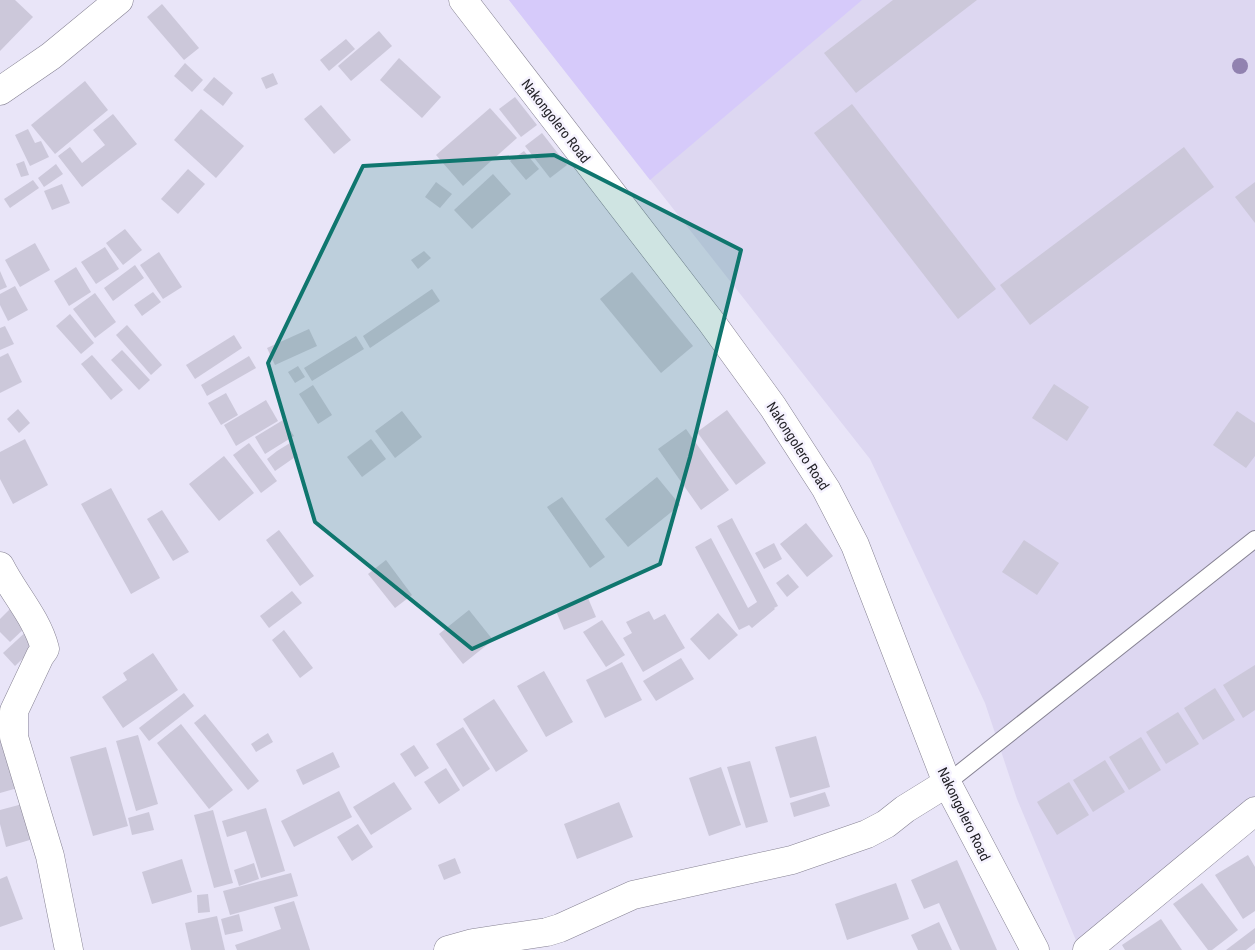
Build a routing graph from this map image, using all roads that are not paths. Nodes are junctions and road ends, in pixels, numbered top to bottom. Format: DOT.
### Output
graph roads {
  1 [pos="119,0"];
  2 [pos="463,0"];
  3 [pos="0,91"];
  4 [pos="1255,539"];
  5 [pos="0,566"];
  6 [pos="947,783"];
  7 [pos="1255,810"];
  8 [pos="69,950"];
  9 [pos="448,950"];
  10 [pos="1035,950"];
  11 [pos="1087,950"];
  1 -- 3 [label="street"];
  2 -- 6 [label="street, Nakongolero Road"];
  4 -- 6 [label="lane"];
  5 -- 8 [label="street"];
  6 -- 9 [label="street"];
  6 -- 10 [label="street, Nakongolero Road"];
  7 -- 11 [label="street"];
}
